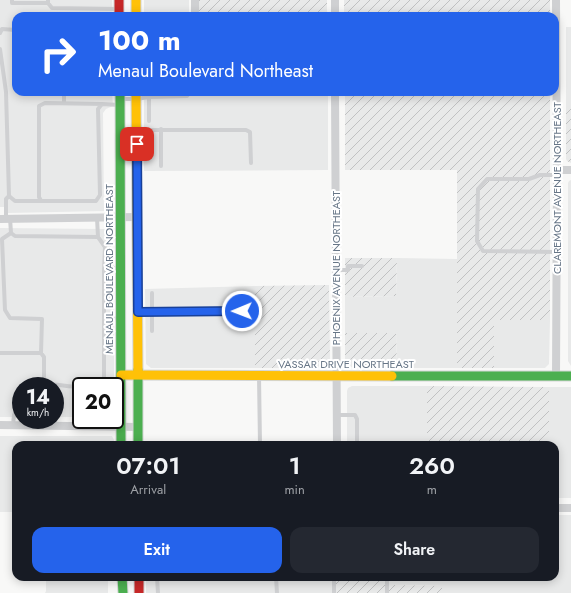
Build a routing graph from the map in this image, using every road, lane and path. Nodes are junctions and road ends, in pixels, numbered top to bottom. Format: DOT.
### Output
graph roads {
  1 [pos="12,0"];
  2 [pos="136,0"];
  3 [pos="195,0"];
  4 [pos="335,0"];
  5 [pos="556,0"];
  6 [pos="48,1"];
  7 [pos="119,8"];
  8 [pos="136,12"];
  9 [pos="195,12"];
  10 [pos="335,12"];
  11 [pos="556,12"];
  12 [pos="12,30"];
  13 [pos="0,32"];
  14 [pos="0,50"];
  15 [pos="64,96"];
  16 [pos="132,96"];
  17 [pos="136,96"];
  18 [pos="149,96"];
  19 [pos="187,96"];
  20 [pos="335,96"];
  21 [pos="557,96"];
  22 [pos="120,99"];
  23 [pos="64,103"];
  24 [pos="102,104"];
  25 [pos="149,121"];
  26 [pos="160,129"];
  27 [pos="137,130"];
  28 [pos="251,164"];
  29 [pos="161,166"];
  30 [pos="571,170"];
  31 [pos="557,173"];
  32 [pos="9,196"];
  33 [pos="41,201"];
  34 [pos="121,217"];
  35 [pos="137,217"];
  36 [pos="97,218"];
  37 [pos="5,219"];
  38 [pos="11,233"];
  39 [pos="98,237"];
  40 [pos="557,252"];
  41 [pos="362,266"];
  42 [pos="104,268"];
  43 [pos="121,268"];
  44 [pos="336,270"];
  45 [pos="152,293"];
  46 [pos="242,293"];
  47 [pos="242,311"];
  48 [pos="138,312"];
  49 [pos="152,312"];
  50 [pos="121,318"];
  51 [pos="104,320"];
  52 [pos="242,329"];
  53 [pos="152,331"];
  54 [pos="0,353"];
  55 [pos="41,353"];
  56 [pos="121,375"];
  57 [pos="138,375"];
  58 [pos="259,376"];
  59 [pos="556,376"];
  60 [pos="571,376"];
  61 [pos="44,377"];
  62 [pos="103,377"];
  63 [pos="337,377"];
  64 [pos="337,415"];
  65 [pos="0,425"];
  66 [pos="12,425"];
  67 [pos="124,426"];
  68 [pos="138,426"];
  69 [pos="121,429"];
  70 [pos="121,441"];
  71 [pos="138,441"];
  72 [pos="260,441"];
  73 [pos="337,441"];
  74 [pos="357,441"];
  75 [pos="559,508"];
  76 [pos="571,508"];
  77 [pos="122,581"];
  78 [pos="139,581"];
  79 [pos="157,581"];
  80 [pos="276,581"];
  81 [pos="334,581"];
  82 [pos="387,581"];
  83 [pos="123,593"];
  84 [pos="139,593"];
  85 [pos="158,593"];
  86 [pos="277,593"];
  87 [pos="334,593"];
  88 [pos="387,593"];
  1 -- 6 [label="lane"];
  2 -- 8 [label="main road"];
  3 -- 9 [label="street"];
  4 -- 10 [label="street"];
  5 -- 11 [label="street, CLAREMONT AVENUE NORTHEAST"];
  6 -- 7 [label="lane"];
  12 -- 13 [label="lane"];
  14 -- 32 [label="lane"];
  15 -- 23 [label="lane"];
  16 -- 22 [label="lane"];
  17 -- 27 [label="main road"];
  18 -- 19 [label="lane"];
  18 -- 25 [label="lane"];
  20 -- 44 [label="street, PHOENIX AVENUE NORTHEAST"];
  21 -- 31 [label="street, CLAREMONT AVENUE NORTHEAST"];
  22 -- 24 [label="lane"];
  22 -- 34 [label="main road, MENAUL BOULEVARD NORTHEAST"];
  23 -- 24 [label="lane"];
  23 -- 33 [label="lane"];
  24 -- 33 [label="lane"];
  26 -- 27 [label="lane"];
  26 -- 28 [label="lane"];
  26 -- 29 [label="lane"];
  27 -- 35 [label="main road"];
  30 -- 31 [label="street"];
  31 -- 40 [label="street, CLAREMONT AVENUE NORTHEAST"];
  31 -- 40 [label="lane"];
  32 -- 33 [label="lane"];
  32 -- 37 [label="lane"];
  34 -- 35 [label="street"];
  34 -- 36 [label="street"];
  34 -- 43 [label="main road, MENAUL BOULEVARD NORTHEAST"];
  35 -- 48 [label="main road"];
  36 -- 37 [label="street"];
  36 -- 39 [label="lane"];
  37 -- 38 [label="lane"];
  38 -- 39 [label="lane"];
  38 -- 55 [label="lane"];
  39 -- 42 [label="lane"];
  40 -- 59 [label="street, CLAREMONT AVENUE NORTHEAST"];
  41 -- 44 [label="lane"];
  42 -- 43 [label="lane"];
  42 -- 51 [label="lane"];
  43 -- 50 [label="main road, MENAUL BOULEVARD NORTHEAST"];
  44 -- 63 [label="street, PHOENIX AVENUE NORTHEAST"];
  45 -- 49 [label="lane"];
  46 -- 47 [label="lane"];
  47 -- 49 [label="lane"];
  47 -- 52 [label="lane"];
  48 -- 49 [label="lane"];
  48 -- 57 [label="main road"];
  49 -- 53 [label="lane"];
  50 -- 51 [label="lane"];
  50 -- 56 [label="main road, MENAUL BOULEVARD NORTHEAST"];
  51 -- 62 [label="lane"];
  54 -- 55 [label="lane"];
  55 -- 61 [label="lane"];
  56 -- 57 [label="main road, VASSAR DRIVE NORTHEAST"];
  57 -- 58 [label="main road, VASSAR DRIVE NORTHEAST"];
  57 -- 68 [label="main road"];
  58 -- 63 [label="main road, VASSAR DRIVE NORTHEAST"];
  58 -- 72 [label="lane"];
  59 -- 60 [label="main road, VASSAR DRIVE NORTHEAST"];
  59 -- 63 [label="main road, VASSAR DRIVE NORTHEAST"];
  63 -- 64 [label="street, PHOENIX AVENUE NORTHEAST"];
  64 -- 73 [label="street, PHOENIX AVENUE NORTHEAST"];
  64 -- 74 [label="lane"];
  65 -- 66 [label="street"];
  67 -- 68 [label="street"];
  68 -- 71 [label="main road"];
  69 -- 70 [label="main road, MENAUL BOULEVARD NORTHEAST"];
  75 -- 76 [label="street"];
  77 -- 83 [label="main road"];
  78 -- 84 [label="main road"];
  79 -- 85 [label="lane"];
  80 -- 86 [label="lane"];
  81 -- 87 [label="lane"];
  82 -- 88 [label="lane"];
}
